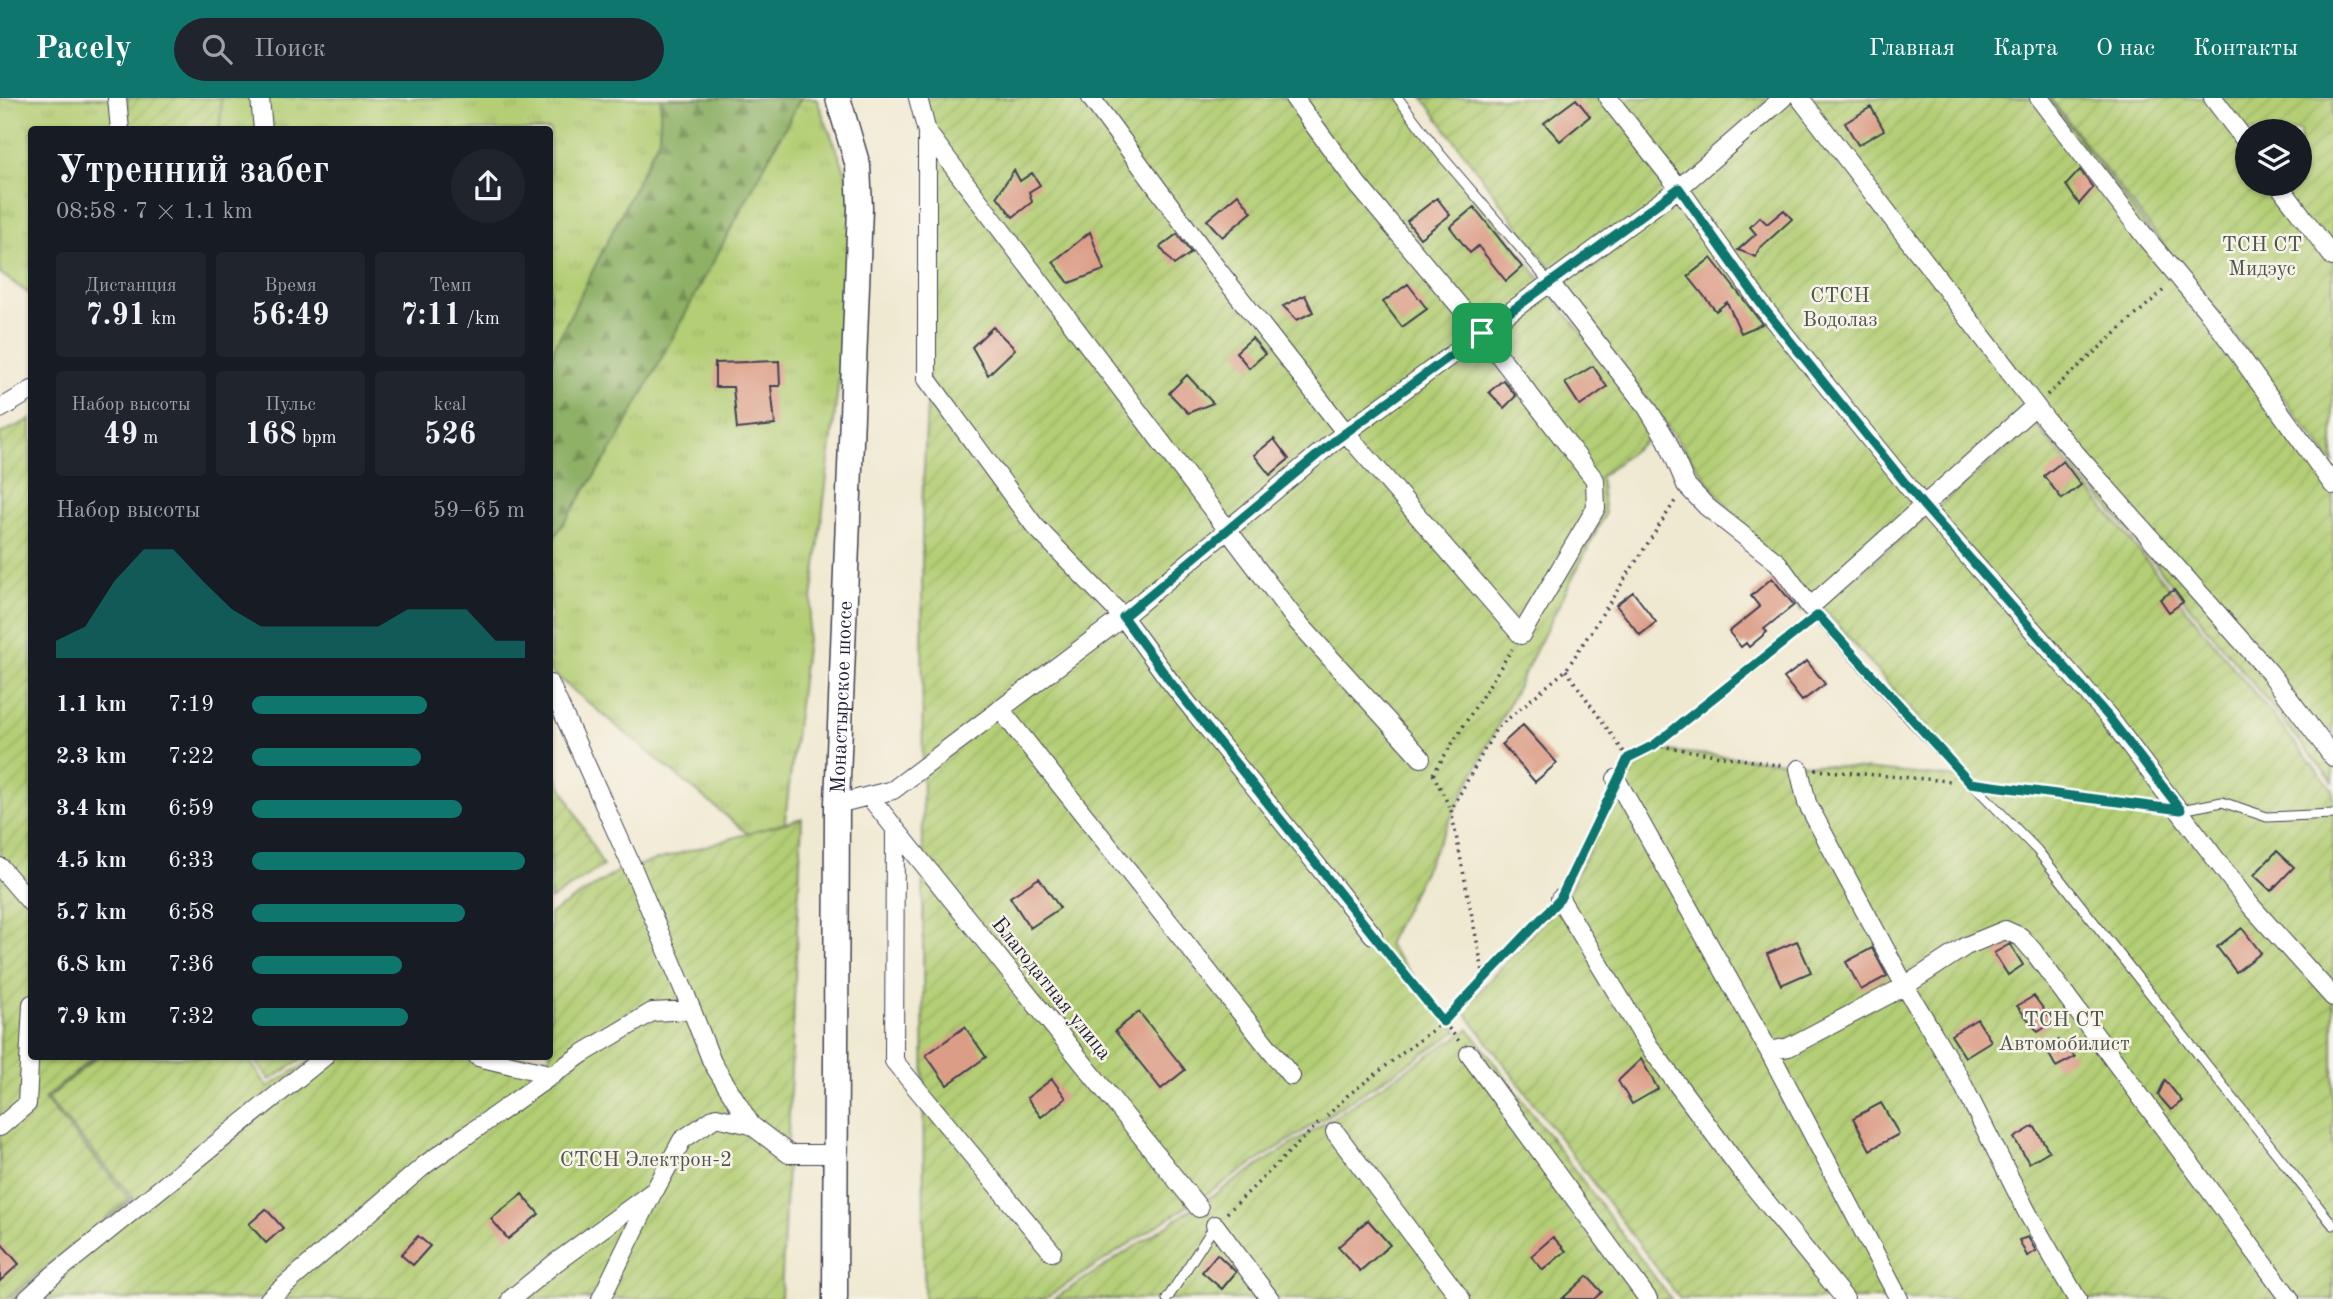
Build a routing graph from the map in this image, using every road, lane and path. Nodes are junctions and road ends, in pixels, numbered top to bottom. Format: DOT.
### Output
graph roads {
  1 [pos="117,98"];
  2 [pos="260,98"];
  3 [pos="838,98"];
  4 [pos="918,98"];
  5 [pos="1091,98"];
  6 [pos="1294,98"];
  7 [pos="1398,98"];
  8 [pos="1608,98"];
  9 [pos="1783,98"];
  10 [pos="1800,98"];
  11 [pos="2039,98"];
  12 [pos="2213,98"];
  13 [pos="120,126"];
  14 [pos="263,126"];
  15 [pos="2235,127"];
  16 [pos="927,132"];
  17 [pos="1679,188"];
  18 [pos="2287,196"];
  19 [pos="2333,257"];
  20 [pos="2179,277"];
  21 [pos="1551,284"];
  22 [pos="1482,333"];
  23 [pos="28,392"];
  24 [pos="2035,405"];
  25 [pos="0,409"];
  26 [pos="1346,433"];
  27 [pos="1686,485"];
  28 [pos="2333,485"];
  29 [pos="1923,505"];
  30 [pos="1228,530"];
  31 [pos="1814,611"];
  32 [pos="1123,617"];
  33 [pos="1521,635"];
  34 [pos="1566,670"];
  35 [pos="553,691"];
  36 [pos="1000,709"];
  37 [pos="2333,757"];
  38 [pos="1421,758"];
  39 [pos="1628,758"];
  40 [pos="1799,769"];
  41 [pos="1433,774"];
  42 [pos="1616,779"];
  43 [pos="1970,783"];
  44 [pos="869,796"];
  45 [pos="837,804"];
  46 [pos="1451,810"];
  47 [pos="2181,810"];
  48 [pos="2333,814"];
  49 [pos="895,828"];
  50 [pos="0,867"];
  51 [pos="28,899"];
  52 [pos="1560,899"];
  53 [pos="1373,935"];
  54 [pos="1484,978"];
  55 [pos="1905,986"];
  56 [pos="2333,997"];
  57 [pos="692,1010"];
  58 [pos="1443,1022"];
  59 [pos="1769,1051"];
  60 [pos="1469,1054"];
  61 [pos="29,1060"];
  62 [pos="320,1060"];
  63 [pos="490,1060"];
  64 [pos="553,1075"];
  65 [pos="1291,1076"];
  66 [pos="751,1125"];
  67 [pos="0,1127"];
  68 [pos="1335,1132"];
  69 [pos="836,1154"];
  70 [pos="655,1190"];
  71 [pos="1199,1208"];
  72 [pos="1215,1225"];
  73 [pos="2333,1225"];
  74 [pos="1052,1252"];
  75 [pos="27,1299"];
  76 [pos="269,1299"];
  77 [pos="510,1299"];
  78 [pos="601,1299"];
  79 [pos="835,1299"];
  80 [pos="1167,1299"];
  81 [pos="1270,1299"];
  82 [pos="1461,1299"];
  83 [pos="1648,1299"];
  84 [pos="1845,1299"];
  85 [pos="1899,1299"];
  86 [pos="2077,1299"];
  87 [pos="2290,1299"];
  1 -- 13 [label="street"];
  2 -- 14 [label="street"];
  3 -- 45 [label="main road, Монастырское шоссе"];
  4 -- 16 [label="street"];
  5 -- 26 [label="street"];
  6 -- 22 [label="street"];
  7 -- 21 [label="lane"];
  8 -- 17 [label="street"];
  9 -- 17 [label="street"];
  10 -- 24 [label="street"];
  11 -- 20 [label="street"];
  12 -- 15 [label="street"];
  16 -- 30 [label="street"];
  16 -- 32 [label="street"];
  17 -- 21 [label="street"];
  17 -- 29 [label="street"];
  18 -- 19 [label="street"];
  20 -- 24 [label="path"];
  20 -- 28 [label="street"];
  21 -- 22 [label="street"];
  21 -- 27 [label="street"];
  22 -- 26 [label="street"];
  22 -- 33 [label="street"];
  23 -- 25 [label="street"];
  24 -- 29 [label="street"];
  24 -- 37 [label="street"];
  26 -- 30 [label="street"];
  26 -- 33 [label="street"];
  27 -- 31 [label="street"];
  27 -- 34 [label="path"];
  29 -- 31 [label="street"];
  29 -- 47 [label="street"];
  30 -- 32 [label="street"];
  30 -- 38 [label="street"];
  31 -- 39 [label="path"];
  31 -- 43 [label="lane"];
  32 -- 36 [label="street"];
  32 -- 53 [label="street"];
  33 -- 41 [label="path"];
  34 -- 39 [label="path"];
  34 -- 46 [label="path"];
  35 -- 57 [label="street"];
  36 -- 44 [label="street"];
  36 -- 65 [label="street"];
  38 -- 41 [label="path"];
  39 -- 42 [label="path"];
  40 -- 55 [label="street"];
  41 -- 46 [label="path"];
  42 -- 52 [label="path"];
  42 -- 59 [label="street"];
  43 -- 47 [label="lane"];
  43 -- 73 [label="lane"];
  44 -- 45 [label="street"];
  44 -- 49 [label="street, Благодатная улица"];
  45 -- 69 [label="main road, Монастырское шоссе"];
  46 -- 54 [label="path"];
  47 -- 48 [label="lane"];
  47 -- 56 [label="street"];
  49 -- 71 [label="street, Благодатная улица"];
  49 -- 74 [label="street"];
  50 -- 51 [label="street"];
  52 -- 54 [label="path"];
  52 -- 84 [label="street"];
  53 -- 58 [label="path"];
  54 -- 58 [label="path"];
  55 -- 59 [label="street"];
  55 -- 86 [label="street"];
  55 -- 87 [label="street"];
  57 -- 64 [label="street"];
  57 -- 66 [label="street"];
  58 -- 60 [label="path"];
  58 -- 72 [label="path"];
  59 -- 85 [label="street"];
  60 -- 83 [label="street"];
  61 -- 67 [label="street"];
  62 -- 75 [label="street"];
  63 -- 64 [label="street"];
  64 -- 76 [label="street"];
  66 -- 69 [label="street"];
  66 -- 70 [label="street"];
  68 -- 82 [label="street"];
  69 -- 79 [label="main road, Монастырское шоссе"];
  70 -- 77 [label="street"];
  70 -- 78 [label="street"];
  72 -- 80 [label="lane"];
  72 -- 81 [label="street"];
}
